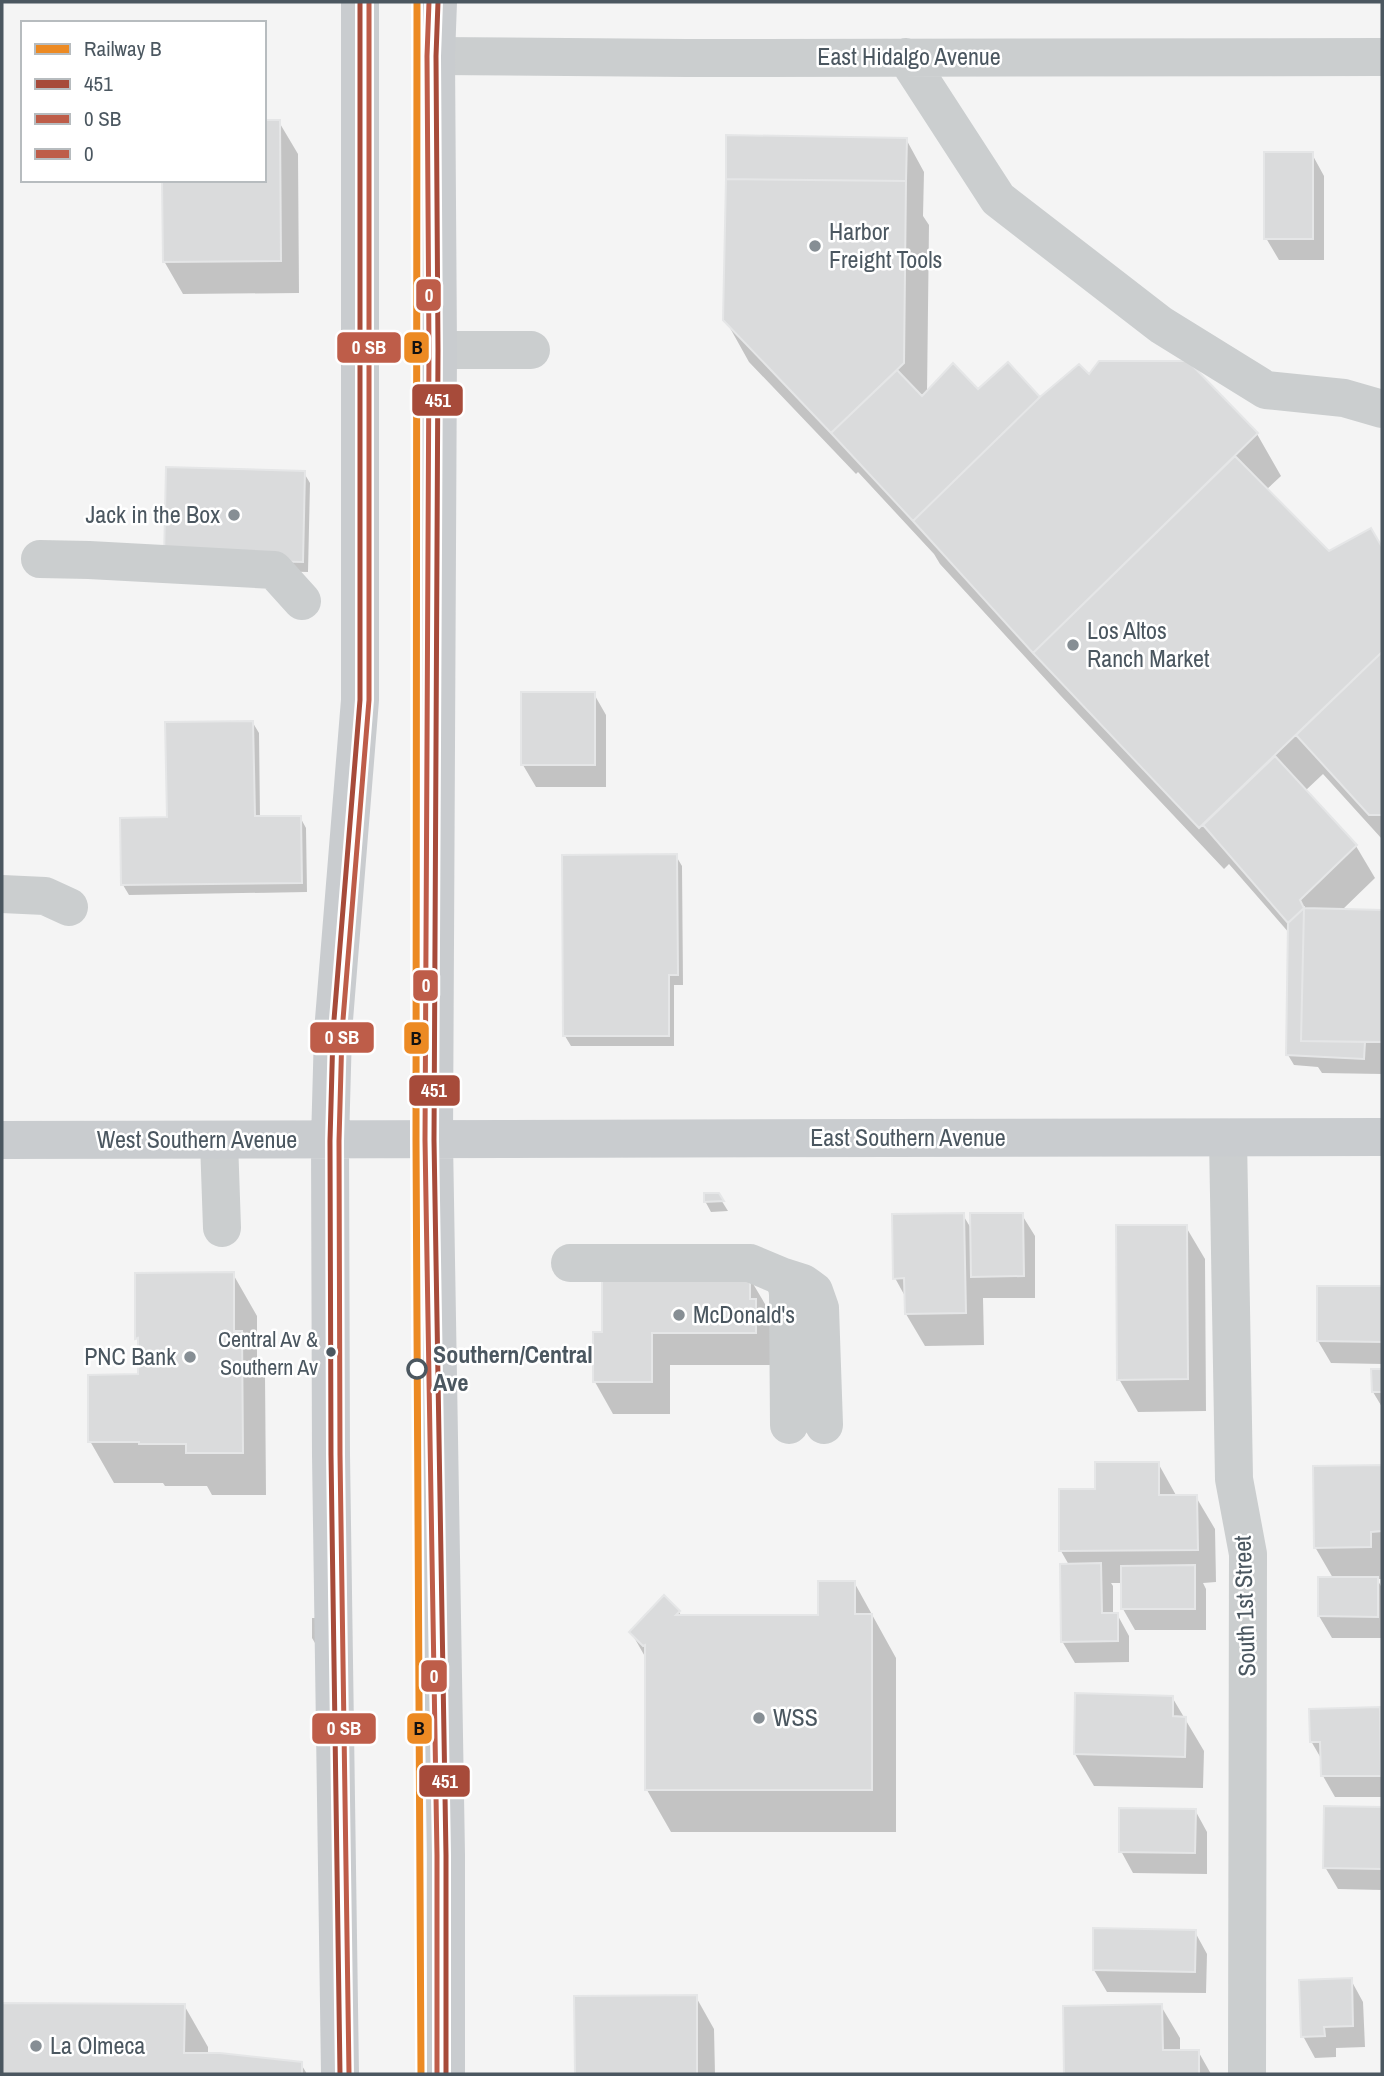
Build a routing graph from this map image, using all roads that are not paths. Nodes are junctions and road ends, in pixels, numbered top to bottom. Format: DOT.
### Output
graph roads {
  1 [pos="360,2"];
  2 [pos="438,2"];
  3 [pos="436,56"];
  4 [pos="906,57"];
  5 [pos="1382,57"];
  6 [pos="438,350"];
  7 [pos="531,350"];
  8 [pos="1382,409"];
  9 [pos="40,559"];
  10 [pos="302,601"];
  11 [pos="2,894"];
  12 [pos="69,907"];
  13 [pos="1228,1138"];
  14 [pos="1382,1138"];
  15 [pos="2,1140"];
  16 [pos="434,1140"];
  17 [pos="219,1141"];
  18 [pos="331,1141"];
  19 [pos="222,1228"];
  20 [pos="570,1263"];
  21 [pos="806,1425"];
  22 [pos="340,2074"];
  23 [pos="446,2074"];
  24 [pos="1247,2074"];
  1 -- 18 [label="main road"];
  2 -- 3 [label="main road"];
  3 -- 4 [label="street, East Hidalgo Avenue"];
  3 -- 6 [label="main road"];
  4 -- 5 [label="street, East Hidalgo Avenue"];
  4 -- 8 [label="street"];
  6 -- 7 [label="street"];
  6 -- 16 [label="main road"];
  9 -- 10 [label="street"];
  11 -- 12 [label="street"];
  13 -- 14 [label="main road, East Southern Avenue"];
  13 -- 16 [label="main road, East Southern Avenue"];
  13 -- 24 [label="street, South 1st Street"];
  15 -- 17 [label="main road, West Southern Avenue"];
  16 -- 18 [label="main road, West Southern Avenue"];
  16 -- 23 [label="main road"];
  17 -- 18 [label="main road, West Southern Avenue"];
  17 -- 19 [label="street"];
  18 -- 22 [label="main road"];
  20 -- 21 [label="street"];
}
